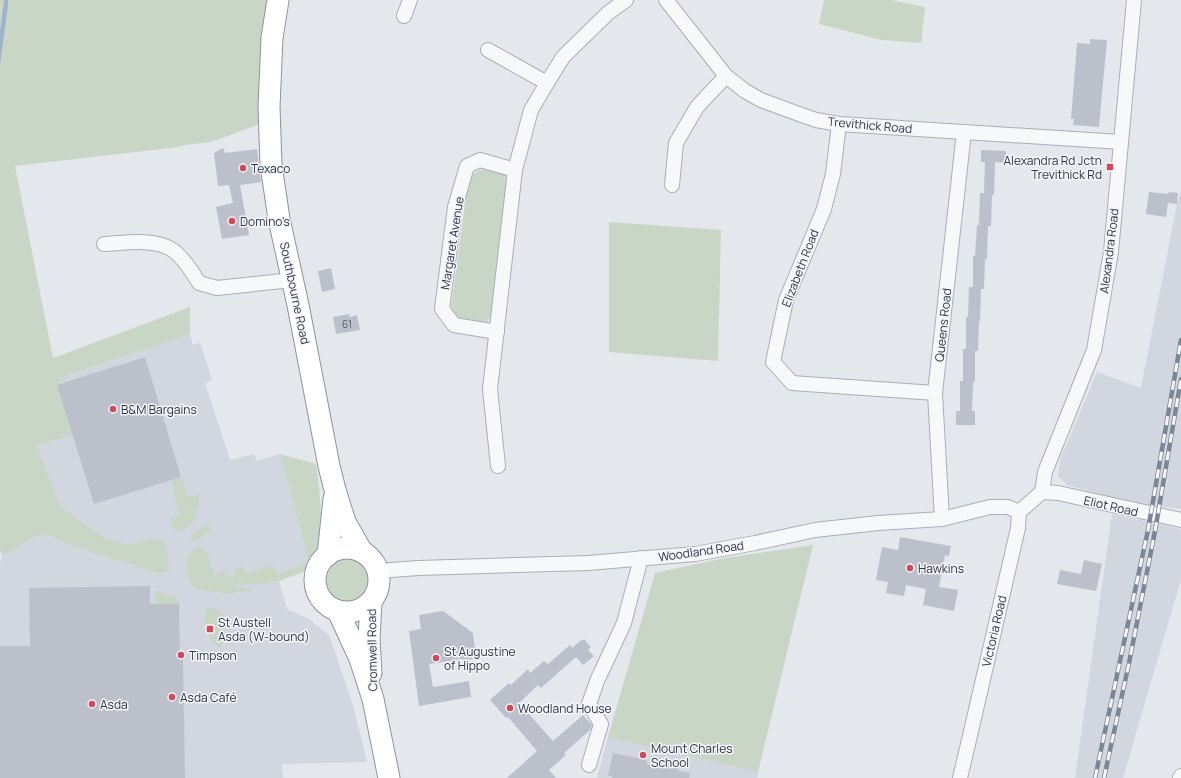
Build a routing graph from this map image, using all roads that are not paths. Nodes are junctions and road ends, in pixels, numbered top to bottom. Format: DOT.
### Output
graph roads {
  1 [pos="278,0"];
  2 [pos="410,0"];
  3 [pos="626,0"];
  4 [pos="666,0"];
  5 [pos="1134,0"];
  6 [pos="404,16"];
  7 [pos="488,50"];
  8 [pos="726,76"];
  9 [pos="546,83"];
  10 [pos="839,124"];
  11 [pos="964,132"];
  12 [pos="1121,142"];
  13 [pos="515,170"];
  14 [pos="672,185"];
  15 [pos="104,244"];
  16 [pos="292,280"];
  17 [pos="497,332"];
  18 [pos="935,393"];
  19 [pos="498,466"];
  20 [pos="335,490"];
  21 [pos="1042,492"];
  22 [pos="1019,512"];
  23 [pos="942,519"];
  24 [pos="1181,520"];
  25 [pos="362,552"];
  26 [pos="328,555"];
  27 [pos="641,558"];
  28 [pos="378,571"];
  29 [pos="370,602"];
  30 [pos="338,611"];
  31 [pos="373,699"];
  32 [pos="589,765"];
  33 [pos="389,778"];
  34 [pos="960,778"];
  1 -- 16 [label="highway, Southbourne Road"];
  2 -- 6 [label="street"];
  3 -- 9 [label="street"];
  4 -- 8 [label="street, Trevithick Road"];
  5 -- 12 [label="street, Alexandra Road"];
  7 -- 9 [label="street"];
  8 -- 10 [label="street, Trevithick Road"];
  8 -- 14 [label="street"];
  9 -- 13 [label="street"];
  10 -- 11 [label="street, Trevithick Road"];
  10 -- 18 [label="street, Elizabeth Road"];
  11 -- 12 [label="street, Trevithick Road"];
  11 -- 18 [label="street, Queens Road"];
  12 -- 21 [label="street, Alexandra Road"];
  13 -- 17 [label="street"];
  13 -- 17 [label="street, Margaret Avenue"];
  15 -- 16 [label="street"];
  16 -- 20 [label="highway, Southbourne Road"];
  17 -- 19 [label="street"];
  18 -- 23 [label="street, Queens Road"];
  20 -- 25 [label="highway, Southbourne Road"];
  20 -- 26 [label="highway, Southbourne Road"];
  21 -- 22 [label="street"];
  21 -- 24 [label="street, Eliot Road"];
  22 -- 23 [label="street, Woodland Road"];
  22 -- 34 [label="street, Victoria Road"];
  23 -- 27 [label="street, Woodland Road"];
  25 -- 26 [label="highway"];
  25 -- 28 [label="highway"];
  26 -- 30 [label="highway"];
  27 -- 28 [label="street, Woodland Road"];
  27 -- 32 [label="street"];
  28 -- 29 [label="highway"];
  29 -- 30 [label="highway"];
  29 -- 31 [label="highway, Cromwell Road"];
  30 -- 31 [label="highway, Cromwell Road"];
  31 -- 33 [label="highway, Cromwell Road"];
}
